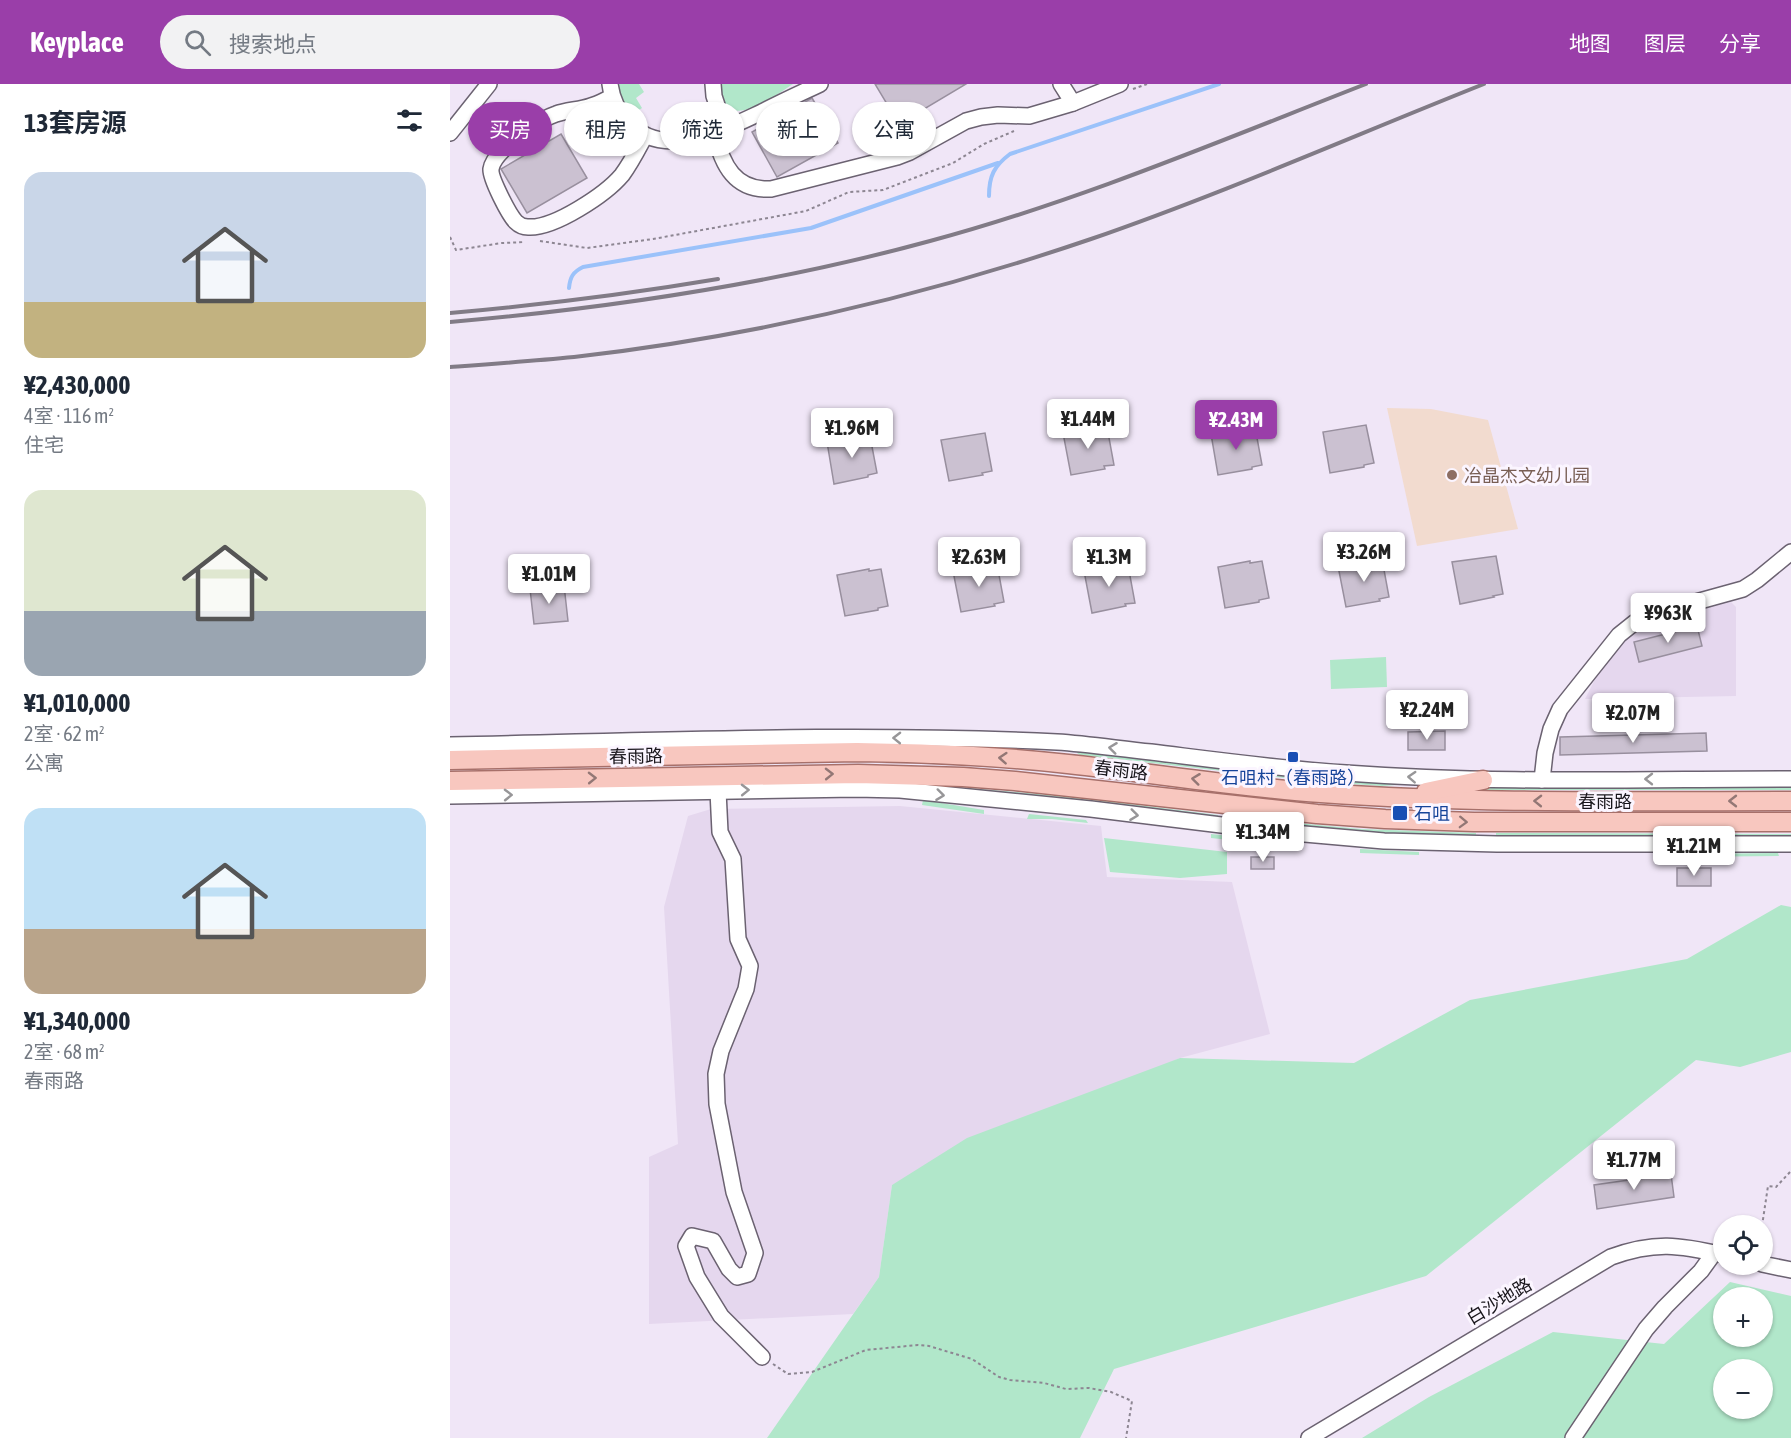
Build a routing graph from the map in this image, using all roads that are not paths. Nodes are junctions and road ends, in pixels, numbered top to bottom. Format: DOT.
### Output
graph roads {
  1 [pos="489,84"];
  2 [pos="713,84"];
  3 [pos="820,84"];
  4 [pos="1061,84"];
  5 [pos="1120,84"];
  6 [pos="611,90"];
  7 [pos="596,102"];
  8 [pos="715,102"];
  9 [pos="1073,103"];
  10 [pos="564,113"];
  11 [pos="744,120"];
  12 [pos="450,133"];
  13 [pos="635,156"];
  14 [pos="723,156"];
  15 [pos="1791,552"];
  16 [pos="450,745"];
  17 [pos="450,760"];
  18 [pos="1791,779"];
  19 [pos="1483,780"];
  20 [pos="1542,780"];
  21 [pos="450,781"];
  22 [pos="718,791"];
  23 [pos="450,796"];
  24 [pos="1397,798"];
  25 [pos="1791,801"];
  26 [pos="1791,822"];
  27 [pos="1791,844"];
  28 [pos="1713,1253"];
  29 [pos="1713,1260"];
  30 [pos="1773,1266"];
  31 [pos="1791,1270"];
  32 [pos="762,1357"];
  33 [pos="1310,1438"];
  34 [pos="1573,1438"];
  1 -- 12 [label="street"];
  2 -- 8 [label="street"];
  3 -- 11 [label="street"];
  4 -- 9 [label="street"];
  5 -- 9 [label="street"];
  6 -- 7 [label="street"];
  9 -- 14 [label="street"];
  10 -- 13 [label="street"];
  15 -- 20 [label="street"];
  19 -- 16 [label="street, one-way"];
  24 -- 17 [label="main road, 春雨路, one-way"];
  18 -- 20 [label="street, one-way"];
  19 -- 20 [label="street"];
  19 -- 24 [label="main road"];
  21 -- 26 [label="main road, 春雨路, one-way"];
  23 -- 22 [label="street, one-way"];
  22 -- 27 [label="street, one-way"];
  22 -- 32 [label="street"];
  25 -- 24 [label="main road, 春雨路, one-way"];
  28 -- 33 [label="street, 白沙地路"];
  29 -- 34 [label="street"];
  30 -- 31 [label="street"];
}
